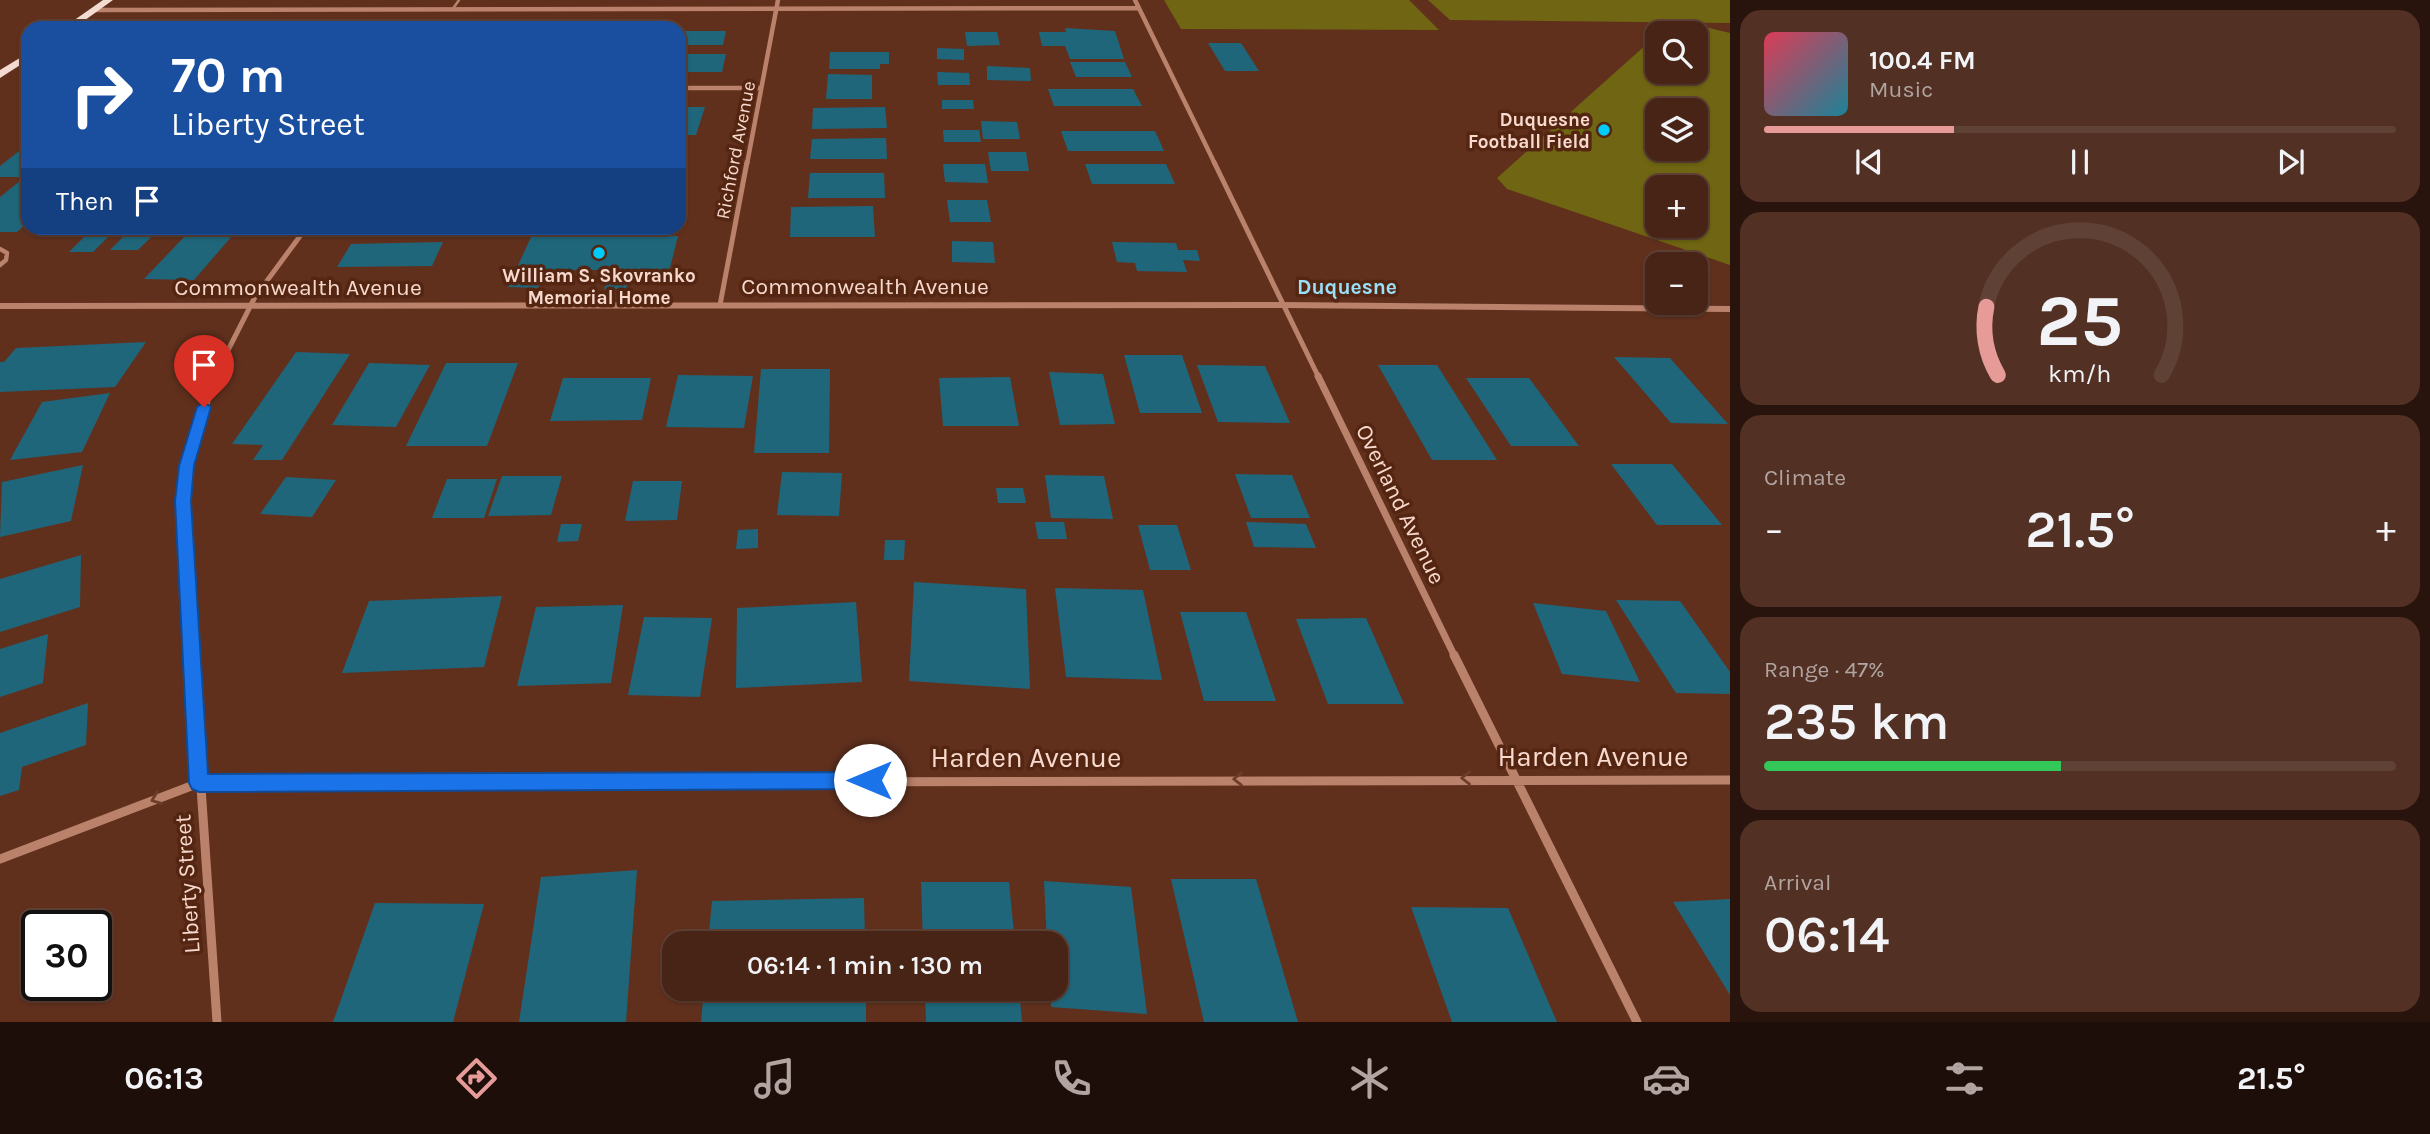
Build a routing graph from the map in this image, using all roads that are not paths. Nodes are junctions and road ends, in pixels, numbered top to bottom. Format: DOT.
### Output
graph roads {
  1 [pos="108,0"];
  2 [pos="460,0"];
  3 [pos="778,0"];
  4 [pos="1135,0"];
  5 [pos="1139,8"];
  6 [pos="776,9"];
  7 [pos="94,10"];
  8 [pos="452,10"];
  9 [pos="78,21"];
  10 [pos="21,61"];
  11 [pos="0,75"];
  12 [pos="686,88"];
  13 [pos="761,88"];
  14 [pos="301,235"];
  15 [pos="0,249"];
  16 [pos="0,265"];
  17 [pos="720,305"];
  18 [pos="1283,305"];
  19 [pos="0,306"];
  20 [pos="249,306"];
  21 [pos="1730,309"];
  22 [pos="1514,778"];
  23 [pos="1730,780"];
  24 [pos="199,783"];
  25 [pos="0,859"];
  26 [pos="217,1022"];
  27 [pos="1637,1022"];
  1 -- 7 [label="main road"];
  2 -- 8 [label="lane"];
  3 -- 6 [label="street, Richford Avenue"];
  4 -- 5 [label="street, Overland Avenue"];
  5 -- 6 [label="street"];
  5 -- 18 [label="street, Overland Avenue"];
  6 -- 8 [label="street"];
  6 -- 13 [label="street, Richford Avenue"];
  7 -- 8 [label="street"];
  7 -- 9 [label="main road"];
  10 -- 11 [label="main road"];
  12 -- 13 [label="street"];
  13 -- 17 [label="street, Richford Avenue"];
  14 -- 20 [label="street, Liberty Street"];
  15 -- 16 [label="lane"];
  17 -- 18 [label="street, Commonwealth Avenue"];
  17 -- 20 [label="street, Commonwealth Avenue"];
  18 -- 21 [label="street, Commonwealth Avenue"];
  18 -- 22 [label="street, Overland Avenue"];
  19 -- 20 [label="street, Commonwealth Avenue"];
  20 -- 24 [label="street, Liberty Street"];
  22 -- 23 [label="street, Harden Avenue"];
  22 -- 24 [label="street, Harden Avenue, one-way"];
  22 -- 27 [label="street, Overland Avenue"];
  24 -- 25 [label="street, Harden Avenue, one-way"];
  24 -- 26 [label="street, Liberty Street"];
}
